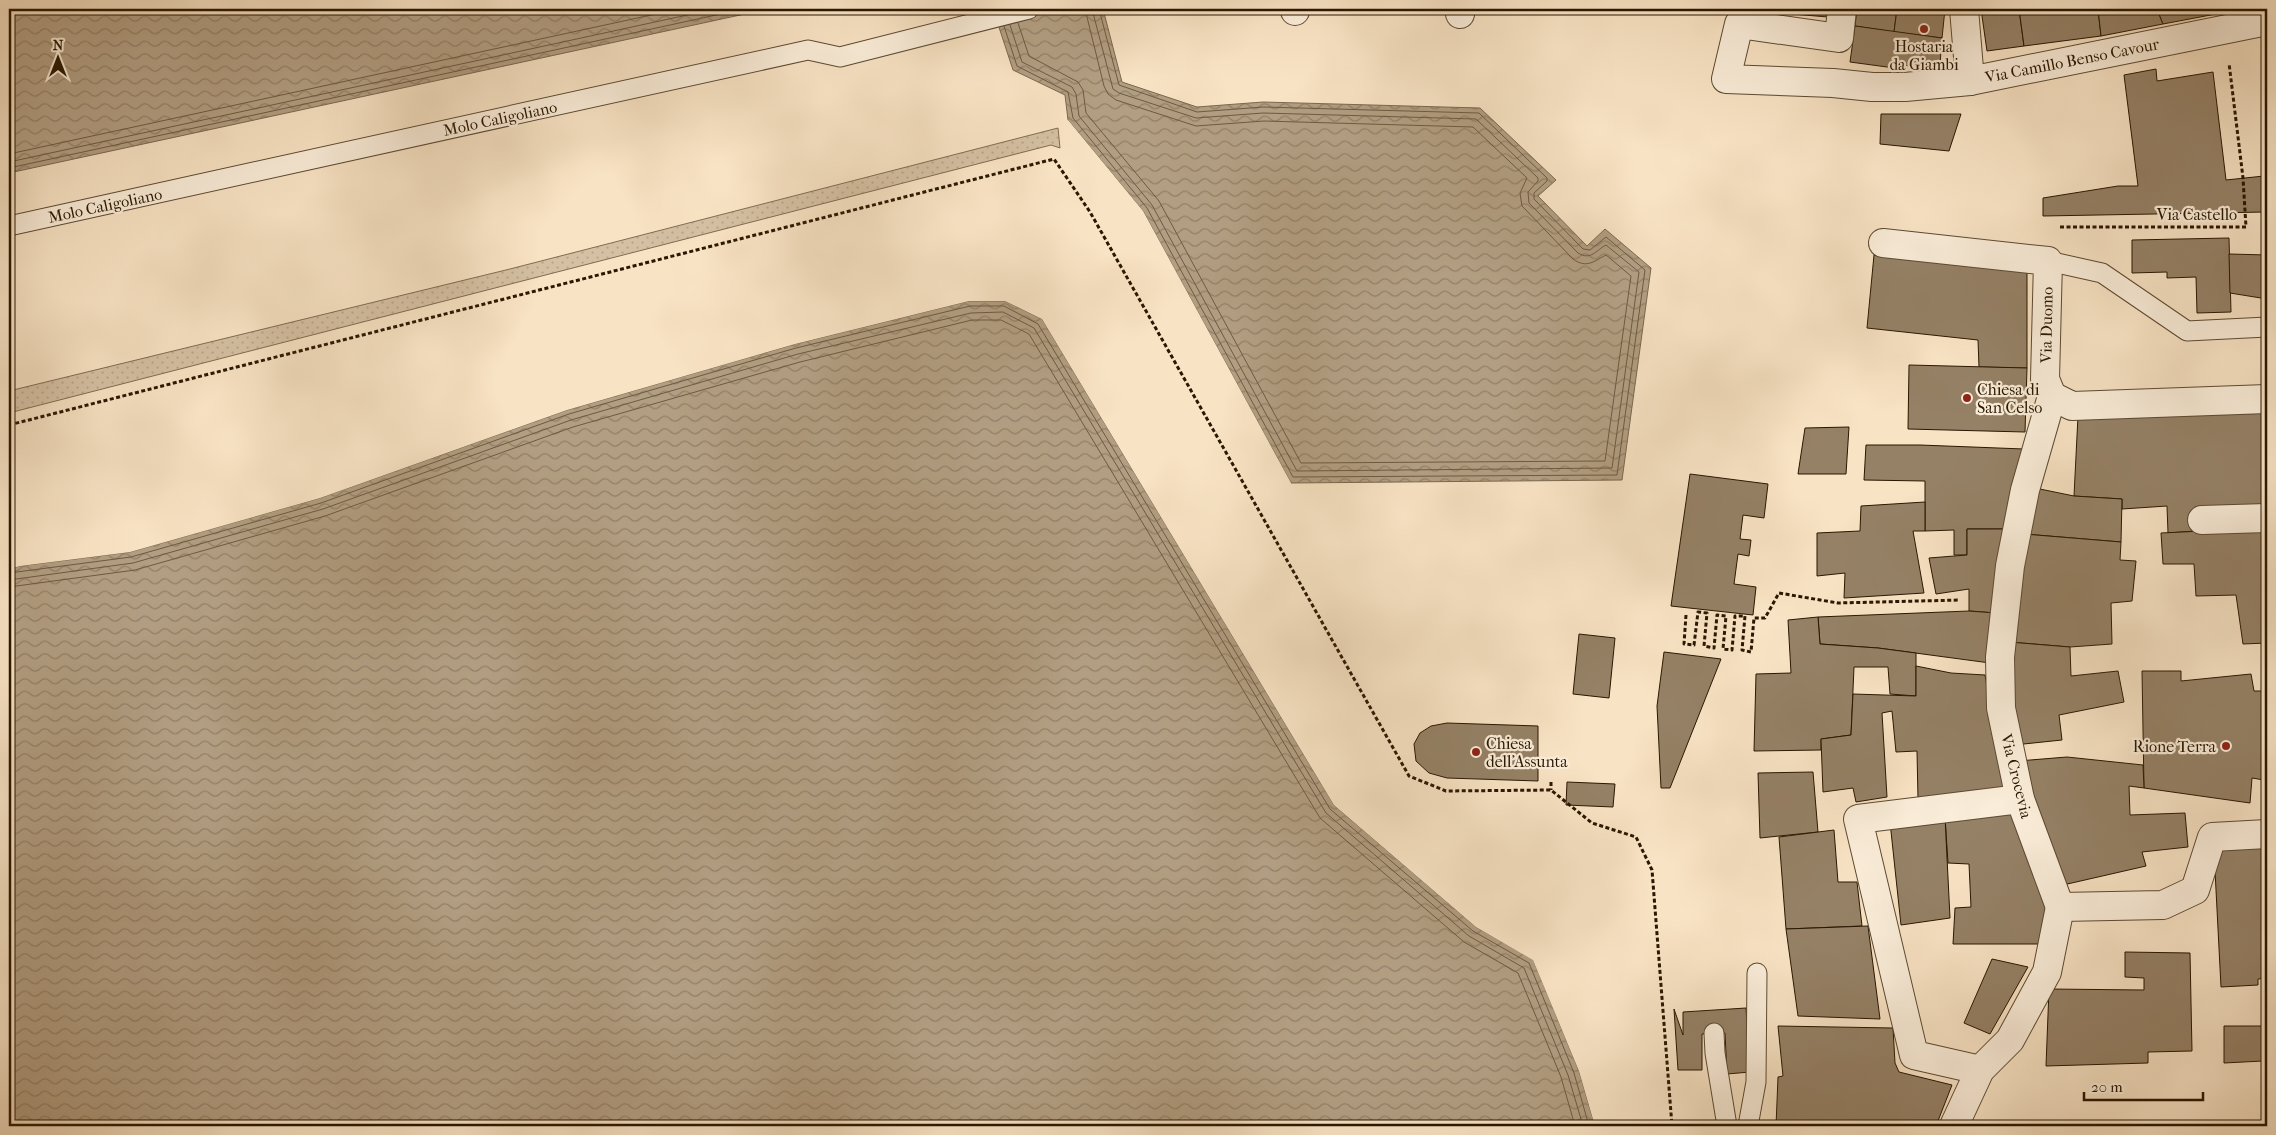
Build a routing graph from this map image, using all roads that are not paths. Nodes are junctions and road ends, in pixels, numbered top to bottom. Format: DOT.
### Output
graph roads {
  1 [pos="1029,9"];
  2 [pos="1842,9"];
  3 [pos="1964,9"];
  4 [pos="2224,19"];
  5 [pos="2267,21"];
  6 [pos="1970,81"];
  7 [pos="9,226"];
  8 [pos="1884,243"];
  9 [pos="2048,261"];
  10 [pos="2267,327"];
  11 [pos="2052,396"];
  12 [pos="2267,400"];
  13 [pos="2267,518"];
  14 [pos="2202,520"];
  15 [pos="2020,799"];
  16 [pos="2267,834"];
  17 [pos="2060,907"];
  18 [pos="1758,973"];
  19 [pos="1714,1034"];
  20 [pos="1980,1070"];
  21 [pos="1727,1126"];
  22 [pos="1748,1126"];
  23 [pos="1954,1126"];
  1 -- 7 [label="lane, Molo Caligoliano"];
  2 -- 6 [label="street, Via Camillo Benso Cavour"];
  3 -- 6 [label="street"];
  4 -- 5 [label="street, Via Camillo Benso Cavour"];
  4 -- 6 [label="street, Via Camillo Benso Cavour"];
  8 -- 9 [label="street"];
  9 -- 10 [label="lane"];
  9 -- 11 [label="street, Via Duomo"];
  11 -- 12 [label="street"];
  11 -- 15 [label="street, Via Crocevia"];
  13 -- 14 [label="street"];
  15 -- 17 [label="street, Via Crocevia"];
  15 -- 20 [label="street"];
  16 -- 17 [label="street"];
  17 -- 20 [label="street"];
  18 -- 22 [label="lane"];
  19 -- 21 [label="lane"];
  20 -- 23 [label="street"];
}
